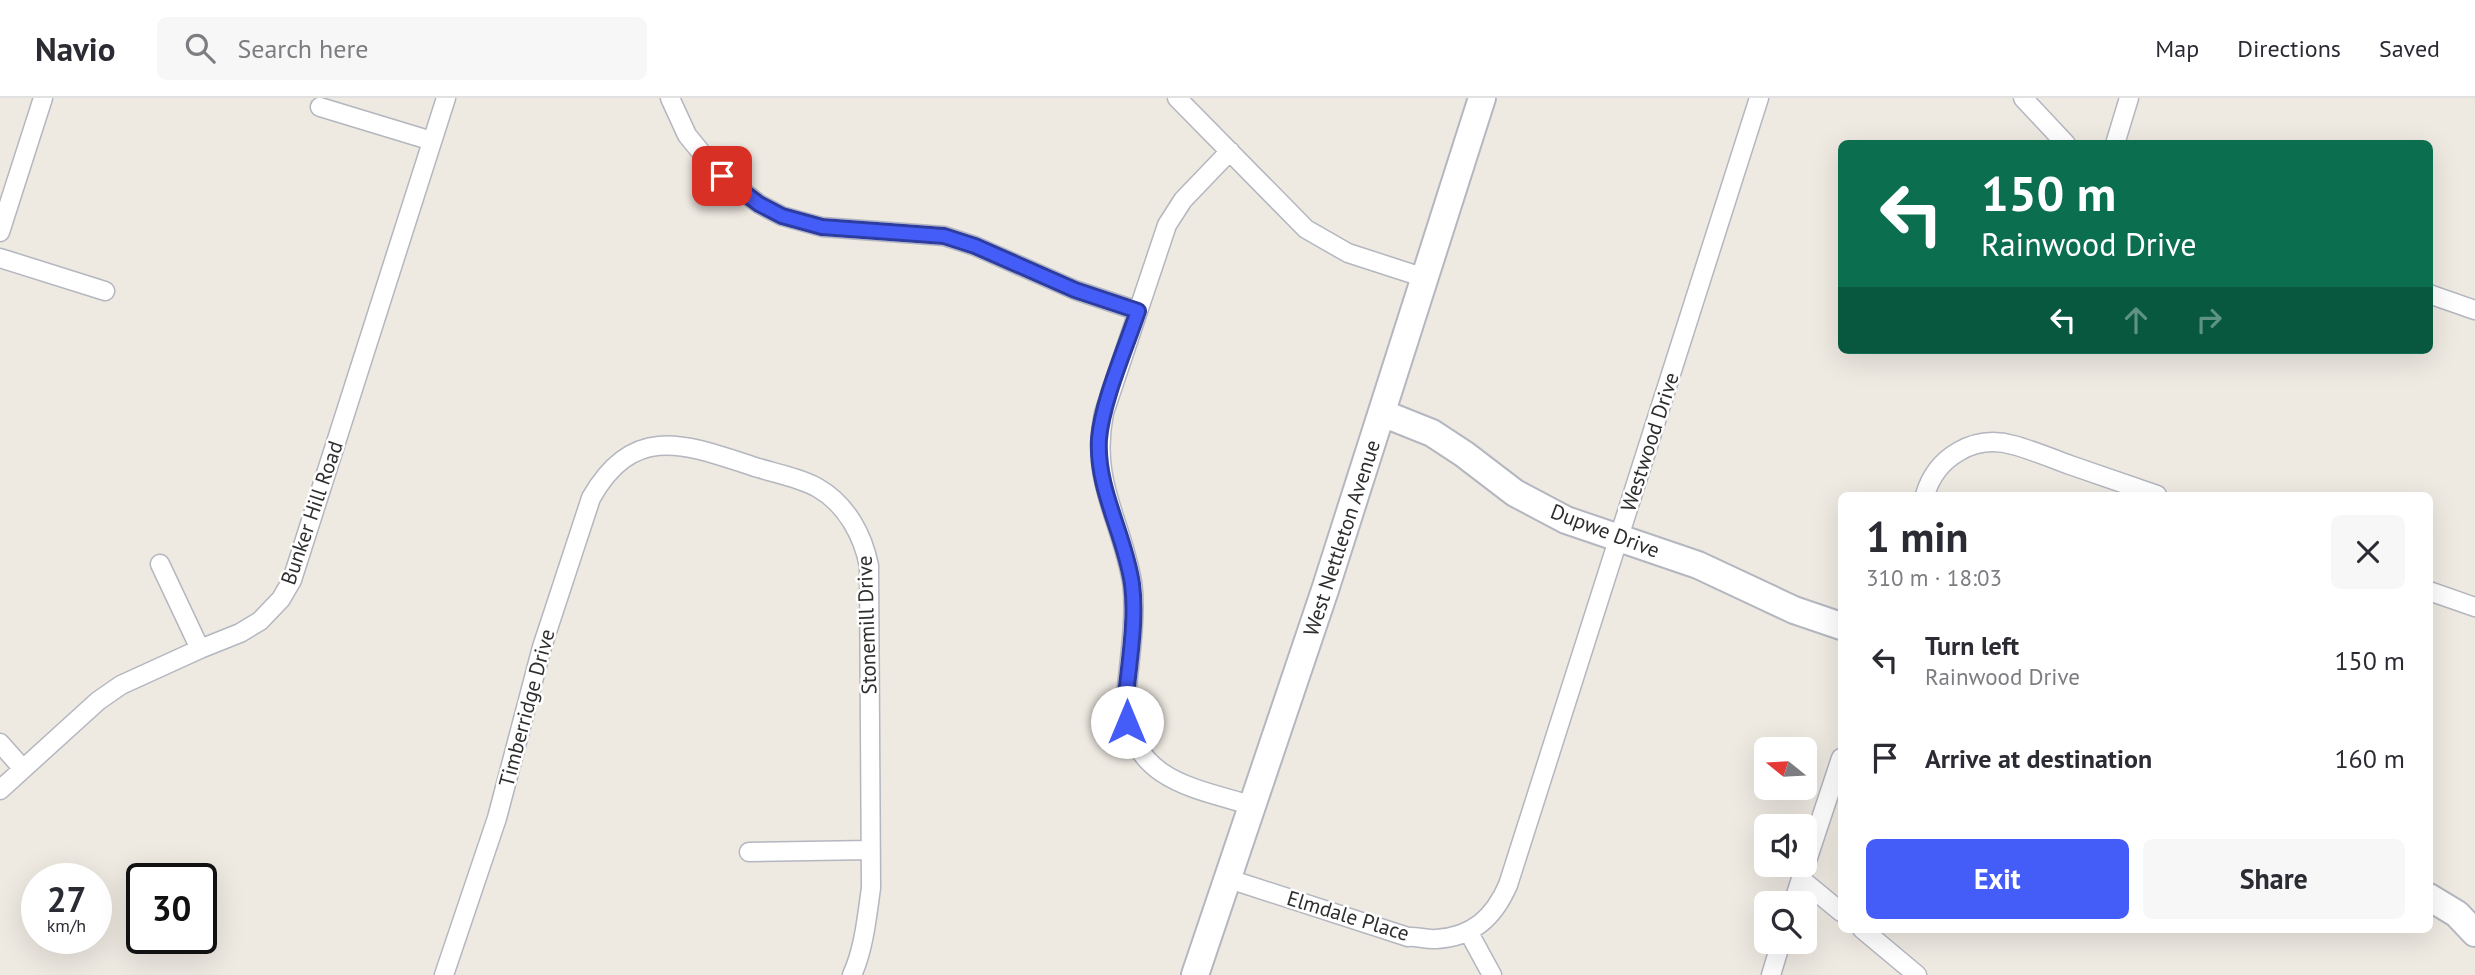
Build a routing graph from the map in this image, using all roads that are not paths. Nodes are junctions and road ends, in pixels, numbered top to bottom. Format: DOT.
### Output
graph roads {
  1 [pos="43,98"];
  2 [pos="446,98"];
  3 [pos="670,98"];
  4 [pos="1177,98"];
  5 [pos="1482,98"];
  6 [pos="1759,98"];
  7 [pos="2023,98"];
  8 [pos="2129,98"];
  9 [pos="320,107"];
  10 [pos="2062,140"];
  11 [pos="2116,140"];
  12 [pos="432,141"];
  13 [pos="1230,151"];
  14 [pos="0,232"];
  15 [pos="0,258"];
  16 [pos="1425,278"];
  17 [pos="105,291"];
  18 [pos="2433,295"];
  19 [pos="2475,310"];
  20 [pos="1138,311"];
  21 [pos="1382,413"];
  22 [pos="630,455"];
  23 [pos="1926,492"];
  24 [pos="2148,492"];
  25 [pos="1619,539"];
  26 [pos="160,564"];
  27 [pos="2433,592"];
  28 [pos="2475,607"];
  29 [pos="1838,625"];
  30 [pos="200,649"];
  31 [pos="0,743"];
  32 [pos="1838,767"];
  33 [pos="23,769"];
  34 [pos="0,790"];
  35 [pos="1254,806"];
  36 [pos="870,850"];
  37 [pos="749,852"];
  38 [pos="1229,878"];
  39 [pos="1801,879"];
  40 [pos="1797,891"];
  41 [pos="2433,900"];
  42 [pos="1838,910"];
  43 [pos="1468,931"];
  44 [pos="1867,933"];
  45 [pos="2475,933"];
  46 [pos="1777,954"];
  47 [pos="444,975"];
  48 [pos="852,975"];
  49 [pos="1195,975"];
  50 [pos="1492,975"];
  51 [pos="1771,975"];
  52 [pos="1917,975"];
  1 -- 14 [label="street"];
  2 -- 12 [label="street, Bunker Hill Road"];
  3 -- 20 [label="street"];
  4 -- 13 [label="street"];
  5 -- 16 [label="street, West Nettleton Avenue"];
  6 -- 25 [label="street, Westwood Drive"];
  7 -- 10 [label="street"];
  8 -- 11 [label="street"];
  9 -- 12 [label="street"];
  12 -- 30 [label="street, Bunker Hill Road"];
  13 -- 16 [label="street"];
  13 -- 20 [label="street"];
  15 -- 17 [label="street"];
  16 -- 21 [label="street, West Nettleton Avenue"];
  18 -- 19 [label="street"];
  20 -- 35 [label="street"];
  21 -- 25 [label="street, Dupwe Drive"];
  21 -- 35 [label="street, West Nettleton Avenue"];
  22 -- 36 [label="street, Stonemill Drive"];
  22 -- 47 [label="street, Timberridge Drive"];
  23 -- 24 [label="street"];
  25 -- 29 [label="street, Dupwe Drive"];
  25 -- 43 [label="street, Westwood Drive"];
  26 -- 30 [label="street"];
  27 -- 28 [label="street"];
  30 -- 33 [label="street, Bunker Hill Road"];
  31 -- 33 [label="street"];
  32 -- 39 [label="street"];
  33 -- 34 [label="street, Bunker Hill Road"];
  35 -- 38 [label="street, West Nettleton Avenue"];
  36 -- 37 [label="street"];
  36 -- 48 [label="street, Stonemill Drive"];
  38 -- 43 [label="street, Elmdale Place"];
  38 -- 49 [label="street, West Nettleton Avenue"];
  39 -- 40 [label="street"];
  39 -- 42 [label="street"];
  41 -- 45 [label="street"];
  43 -- 50 [label="street"];
  44 -- 52 [label="street"];
  46 -- 51 [label="street"];
}
